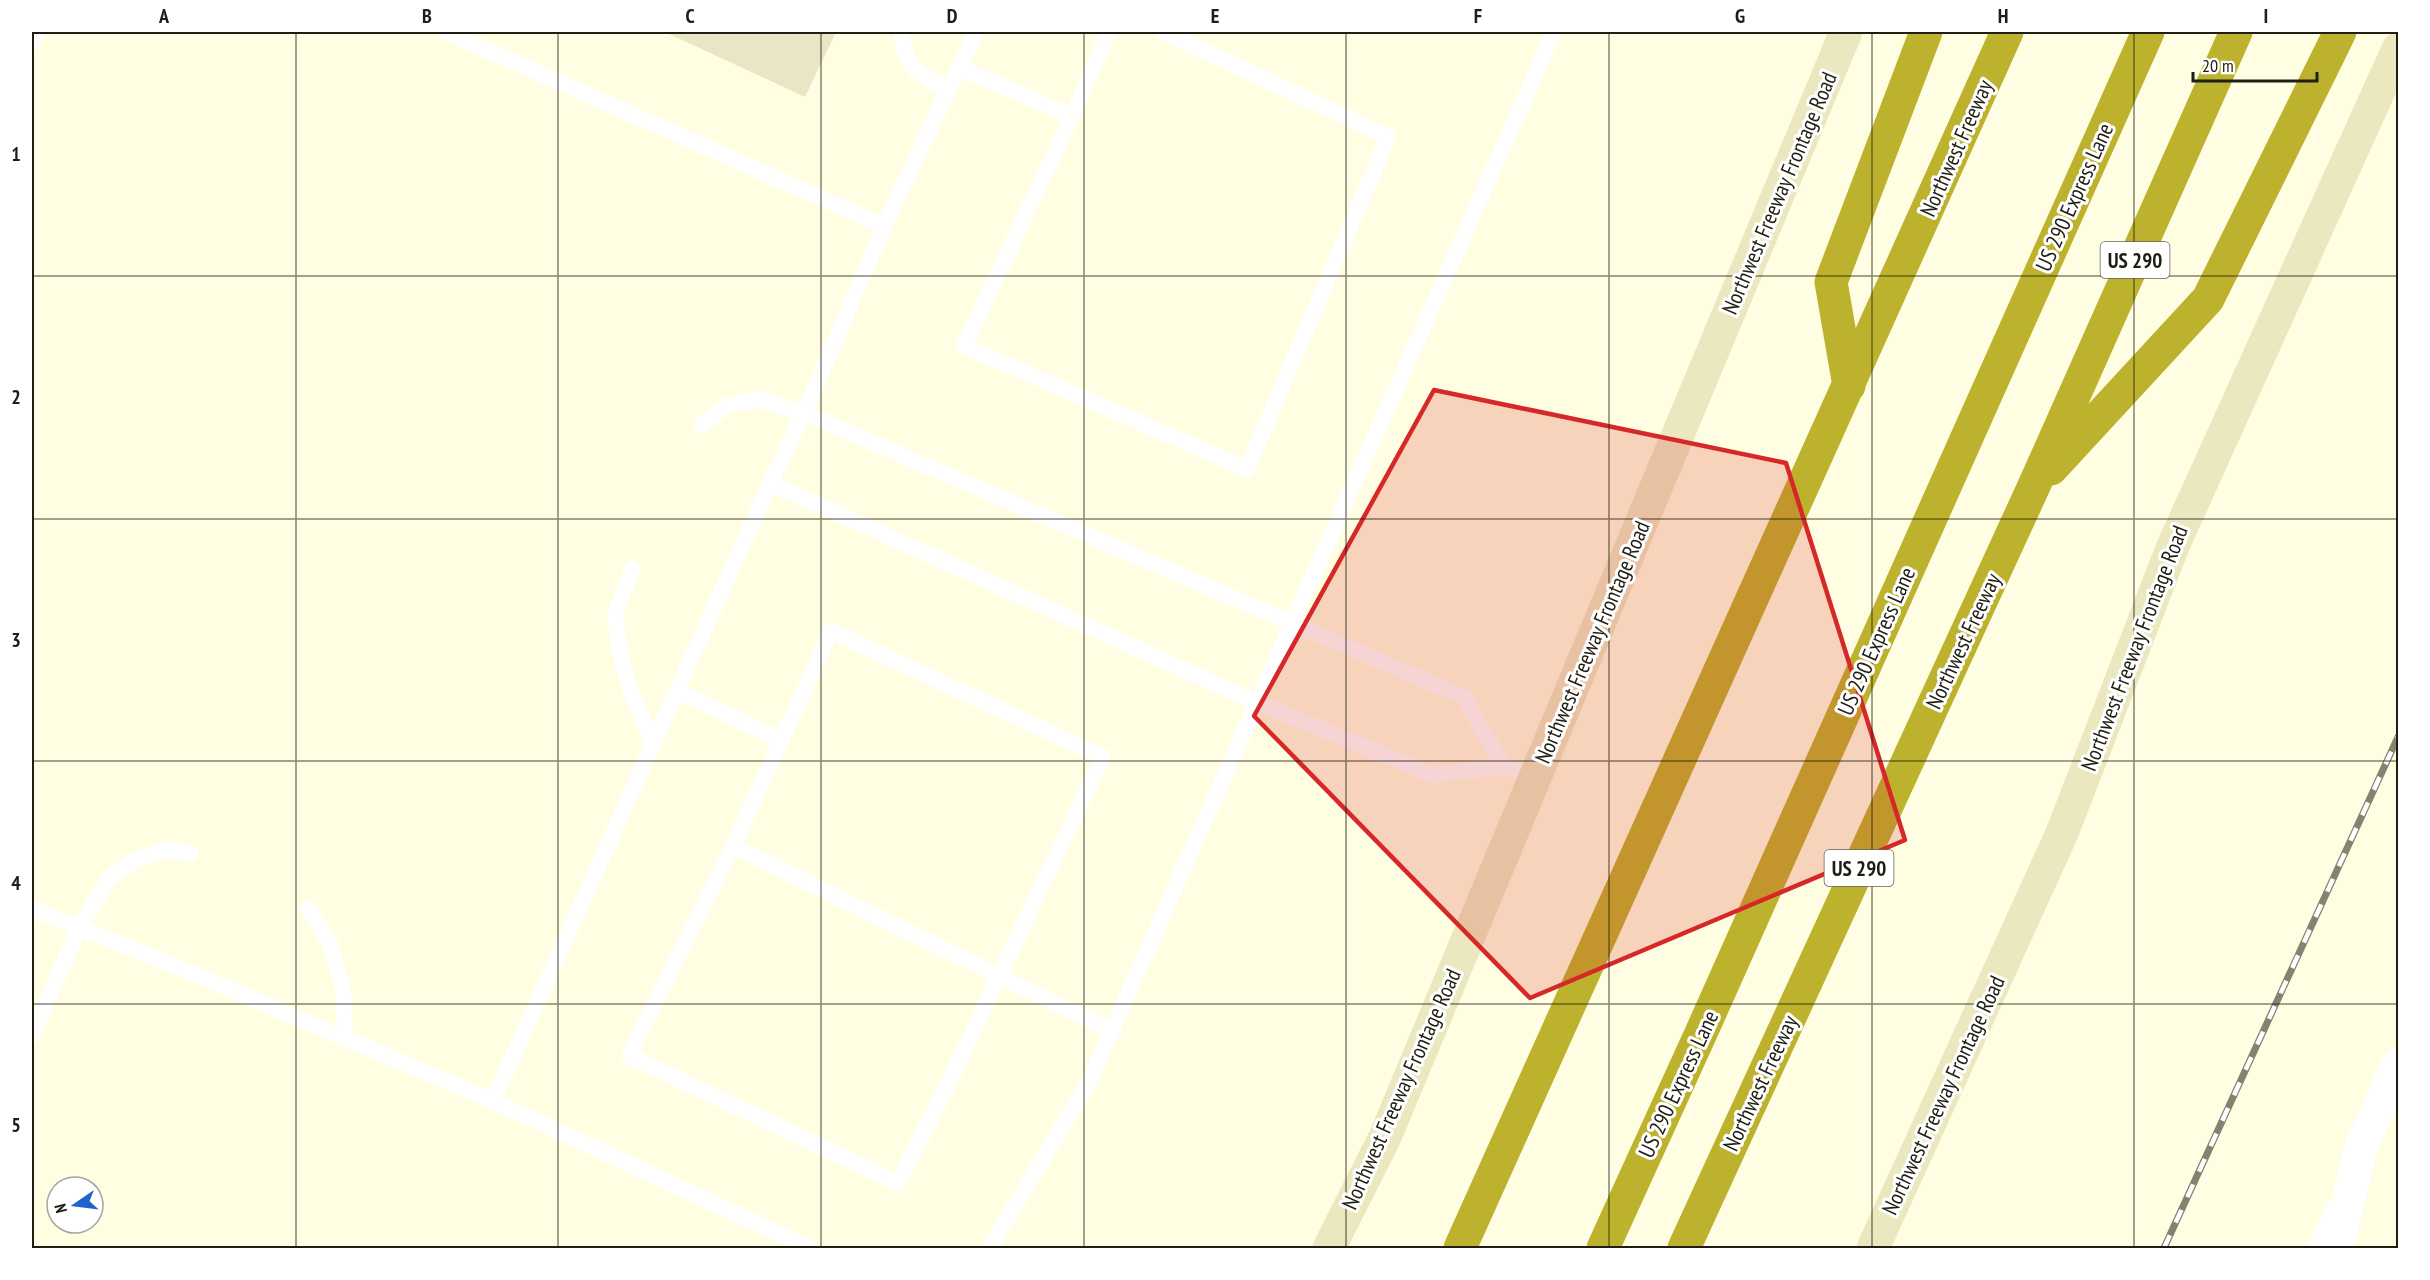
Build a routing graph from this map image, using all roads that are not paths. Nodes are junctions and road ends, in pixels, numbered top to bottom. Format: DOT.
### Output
graph roads {
  1 [pos="38,32"];
  2 [pos="446,32"];
  3 [pos="902,32"];
  4 [pos="976,32"];
  5 [pos="1109,32"];
  6 [pos="1164,32"];
  7 [pos="1554,32"];
  8 [pos="1846,32"];
  9 [pos="1926,32"];
  10 [pos="2007,32"];
  11 [pos="2148,32"];
  12 [pos="2236,32"];
  13 [pos="2340,32"];
  14 [pos="478,38"];
  15 [pos="32,43"];
  16 [pos="2398,49"];
  17 [pos="959,68"];
  18 [pos="949,90"];
  19 [pos="1072,116"];
  20 [pos="884,226"];
  21 [pos="1850,386"];
  22 [pos="804,413"];
  23 [pos="701,425"];
  24 [pos="770,483"];
  25 [pos="2033,488"];
  26 [pos="632,569"];
  27 [pos="1293,624"];
  28 [pos="677,691"];
  29 [pos="1258,703"];
  30 [pos="782,740"];
  31 [pos="653,743"];
  32 [pos="1503,766"];
  33 [pos="1535,777"];
  34 [pos="733,846"];
  35 [pos="189,854"];
  36 [pos="308,908"];
  37 [pos="32,909"];
  38 [pos="79,928"];
  39 [pos="999,976"];
  40 [pos="1113,1031"];
  41 [pos="32,1036"];
  42 [pos="345,1038"];
  43 [pos="2398,1065"];
  44 [pos="493,1101"];
  45 [pos="2361,1147"];
  46 [pos="810,1248"];
  47 [pos="990,1248"];
  48 [pos="1329,1248"];
  49 [pos="1460,1248"];
  50 [pos="1603,1248"];
  51 [pos="1684,1248"];
  52 [pos="1873,1248"];
  53 [pos="2315,1248"];
  54 [pos="2337,1248"];
  1 -- 15 [label="lane"];
  2 -- 14 [label="lane"];
  3 -- 18 [label="lane"];
  4 -- 17 [label="lane"];
  5 -- 19 [label="lane"];
  6 -- 19 [label="lane"];
  7 -- 27 [label="lane"];
  8 -- 33 [label="main road, Northwest Freeway Frontage Road"];
  9 -- 21 [label="highway"];
  10 -- 21 [label="highway, Northwest Freeway"];
  11 -- 50 [label="highway, US 290 Express Lane"];
  12 -- 25 [label="highway, Northwest Freeway / US 290"];
  13 -- 25 [label="highway"];
  14 -- 20 [label="lane"];
  16 -- 52 [label="main road, Northwest Freeway Frontage Road"];
  17 -- 18 [label="lane"];
  17 -- 19 [label="lane"];
  18 -- 20 [label="lane"];
  20 -- 22 [label="lane"];
  21 -- 49 [label="highway, Northwest Freeway"];
  22 -- 23 [label="lane"];
  22 -- 24 [label="lane"];
  22 -- 27 [label="lane"];
  24 -- 28 [label="lane"];
  24 -- 29 [label="lane"];
  25 -- 51 [label="highway, Northwest Freeway / US 290"];
  26 -- 31 [label="lane"];
  27 -- 29 [label="lane"];
  27 -- 32 [label="lane"];
  28 -- 30 [label="lane"];
  28 -- 31 [label="lane"];
  29 -- 32 [label="lane"];
  29 -- 40 [label="lane"];
  30 -- 34 [label="lane"];
  30 -- 39 [label="lane"];
  31 -- 44 [label="lane"];
  32 -- 33 [label="lane"];
  33 -- 48 [label="main road, Northwest Freeway Frontage Road"];
  34 -- 39 [label="lane"];
  34 -- 39 [label="lane"];
  35 -- 38 [label="lane"];
  36 -- 42 [label="lane"];
  37 -- 38 [label="lane"];
  38 -- 41 [label="lane"];
  38 -- 42 [label="lane"];
  39 -- 40 [label="lane"];
  40 -- 47 [label="lane"];
  42 -- 44 [label="lane"];
  43 -- 45 [label="street"];
  44 -- 46 [label="lane"];
  45 -- 53 [label="lane"];
  45 -- 54 [label="street"];
}
